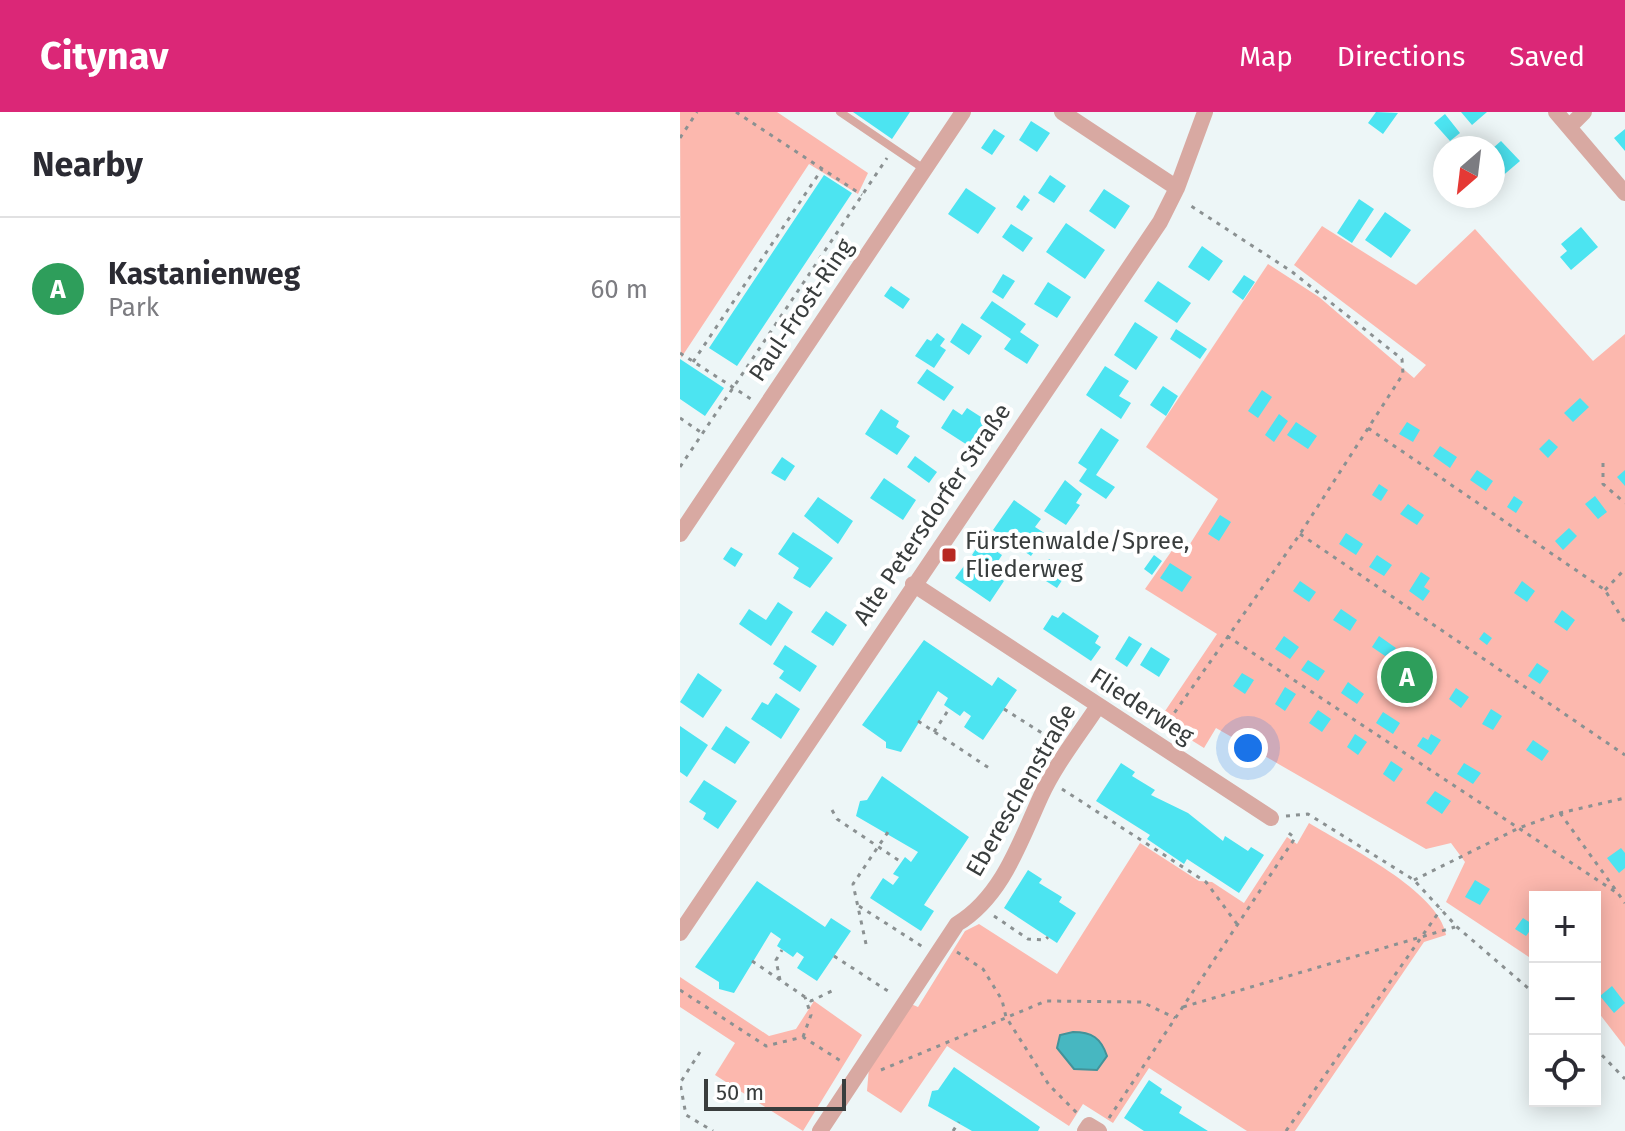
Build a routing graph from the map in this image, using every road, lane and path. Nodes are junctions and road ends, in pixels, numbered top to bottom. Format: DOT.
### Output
graph roads {
  1 [pos="697,112"];
  2 [pos="736,112"];
  3 [pos="840,112"];
  4 [pos="963,112"];
  5 [pos="1062,112"];
  6 [pos="1205,112"];
  7 [pos="1556,112"];
  8 [pos="1584,112"];
  9 [pos="1569,127"];
  10 [pos="680,138"];
  11 [pos="893,148"];
  12 [pos="822,169"];
  13 [pos="924,169"];
  14 [pos="1176,192"];
  15 [pos="1625,193"];
  16 [pos="862,195"];
  17 [pos="680,353"];
  18 [pos="693,362"];
  19 [pos="734,387"];
  20 [pos="765,407"];
  21 [pos="680,418"];
  22 [pos="1368,428"];
  23 [pos="702,433"];
  24 [pos="1603,463"];
  25 [pos="680,467"];
  26 [pos="1625,503"];
  27 [pos="680,534"];
  28 [pos="1300,534"];
  29 [pos="1625,569"];
  30 [pos="913,584"];
  31 [pos="1605,590"];
  32 [pos="1625,623"];
  33 [pos="1227,636"];
  34 [pos="1098,706"];
  35 [pos="949,709"];
  36 [pos="1004,709"];
  37 [pos="918,721"];
  38 [pos="934,732"];
  39 [pos="1154,742"];
  40 [pos="1069,750"];
  41 [pos="1625,755"];
  42 [pos="989,768"];
  43 [pos="1050,781"];
  44 [pos="1625,798"];
  45 [pos="832,810"];
  46 [pos="1560,813"];
  47 [pos="1271,818"];
  48 [pos="1519,828"];
  49 [pos="888,832"];
  50 [pos="879,847"];
  51 [pos="901,862"];
  52 [pos="1414,880"];
  53 [pos="1617,893"];
  54 [pos="1625,903"];
  55 [pos="857,905"];
  56 [pos="981,907"];
  57 [pos="1441,909"];
  58 [pos="1237,924"];
  59 [pos="1457,927"];
  60 [pos="680,933"];
  61 [pos="1423,934"];
  62 [pos="1048,937"];
  63 [pos="866,944"];
  64 [pos="782,950"];
  65 [pos="940,950"];
  66 [pos="834,956"];
  67 [pos="752,961"];
  68 [pos="780,980"];
  69 [pos="1529,989"];
  70 [pos="680,990"];
  71 [pos="834,990"];
  72 [pos="805,997"];
  73 [pos="905,1002"];
  74 [pos="1183,1007"];
  75 [pos="1006,1017"];
  76 [pos="1175,1018"];
  77 [pos="803,1037"];
  78 [pos="700,1052"];
  79 [pos="1601,1054"];
  80 [pos="859,1072"];
  81 [pos="1625,1079"];
  82 [pos="959,1122"];
  83 [pos="1095,1126"];
  84 [pos="713,1131"];
  85 [pos="820,1131"];
  86 [pos="953,1131"];
  87 [pos="1286,1131"];
  1 -- 10 [label="path"];
  2 -- 12 [label="path"];
  3 -- 11 [label="lane"];
  4 -- 13 [label="street, Paul-Frost-Ring"];
  5 -- 14 [label="street"];
  6 -- 14 [label="street, Alte Petersdorfer Straße"];
  7 -- 9 [label="street"];
  8 -- 9 [label="street"];
  9 -- 15 [label="street"];
  11 -- 13 [label="lane"];
  11 -- 16 [label="path"];
  12 -- 16 [label="path"];
  12 -- 18 [label="path"];
  13 -- 20 [label="street, Paul-Frost-Ring"];
  14 -- 22 [label="path"];
  14 -- 30 [label="street, Alte Petersdorfer Straße"];
  16 -- 19 [label="path"];
  17 -- 18 [label="path"];
  18 -- 19 [label="path"];
  19 -- 20 [label="path"];
  19 -- 23 [label="path"];
  20 -- 27 [label="street, Paul-Frost-Ring"];
  21 -- 23 [label="path"];
  22 -- 28 [label="path"];
  22 -- 31 [label="path"];
  23 -- 25 [label="path"];
  24 -- 26 [label="path"];
  28 -- 33 [label="path"];
  28 -- 41 [label="path"];
  29 -- 31 [label="path"];
  30 -- 34 [label="street, Fliederweg"];
  30 -- 60 [label="street, Alte Petersdorfer Straße"];
  31 -- 32 [label="path"];
  33 -- 39 [label="path"];
  33 -- 48 [label="path"];
  34 -- 39 [label="street, Fliederweg"];
  34 -- 40 [label="street, Ebereschenstraße"];
  35 -- 38 [label="path"];
  36 -- 40 [label="path"];
  37 -- 38 [label="path"];
  38 -- 42 [label="path"];
  39 -- 47 [label="street, Fliederweg"];
  40 -- 43 [label="street, Ebereschenstraße"];
  43 -- 56 [label="street, Ebereschenstraße"];
  43 -- 58 [label="path"];
  44 -- 46 [label="path"];
  45 -- 50 [label="path"];
  46 -- 48 [label="path"];
  46 -- 53 [label="path"];
  47 -- 52 [label="path"];
  47 -- 58 [label="path"];
  48 -- 52 [label="path"];
  48 -- 53 [label="path"];
  49 -- 50 [label="path"];
  50 -- 51 [label="path"];
  50 -- 55 [label="path"];
  52 -- 57 [label="path"];
  53 -- 54 [label="path"];
  55 -- 63 [label="path"];
  55 -- 65 [label="path"];
  56 -- 62 [label="path"];
  56 -- 65 [label="street, Ebereschenstraße"];
  57 -- 59 [label="path"];
  57 -- 61 [label="path"];
  58 -- 74 [label="path"];
  59 -- 61 [label="path"];
  59 -- 69 [label="path"];
  61 -- 74 [label="path"];
  61 -- 87 [label="path"];
  64 -- 68 [label="path"];
  65 -- 73 [label="street, Ebereschenstraße"];
  65 -- 75 [label="path"];
  66 -- 73 [label="path"];
  67 -- 68 [label="path"];
  68 -- 72 [label="path"];
  70 -- 77 [label="path"];
  71 -- 72 [label="path"];
  72 -- 77 [label="path"];
  73 -- 80 [label="street, Ebereschenstraße"];
  74 -- 76 [label="path"];
  75 -- 76 [label="path"];
  75 -- 80 [label="path"];
  75 -- 83 [label="path"];
  76 -- 83 [label="path"];
  77 -- 80 [label="path"];
  78 -- 84 [label="path"];
  79 -- 81 [label="path"];
  80 -- 85 [label="street, Ebereschenstraße"];
  82 -- 86 [label="path"];
}
